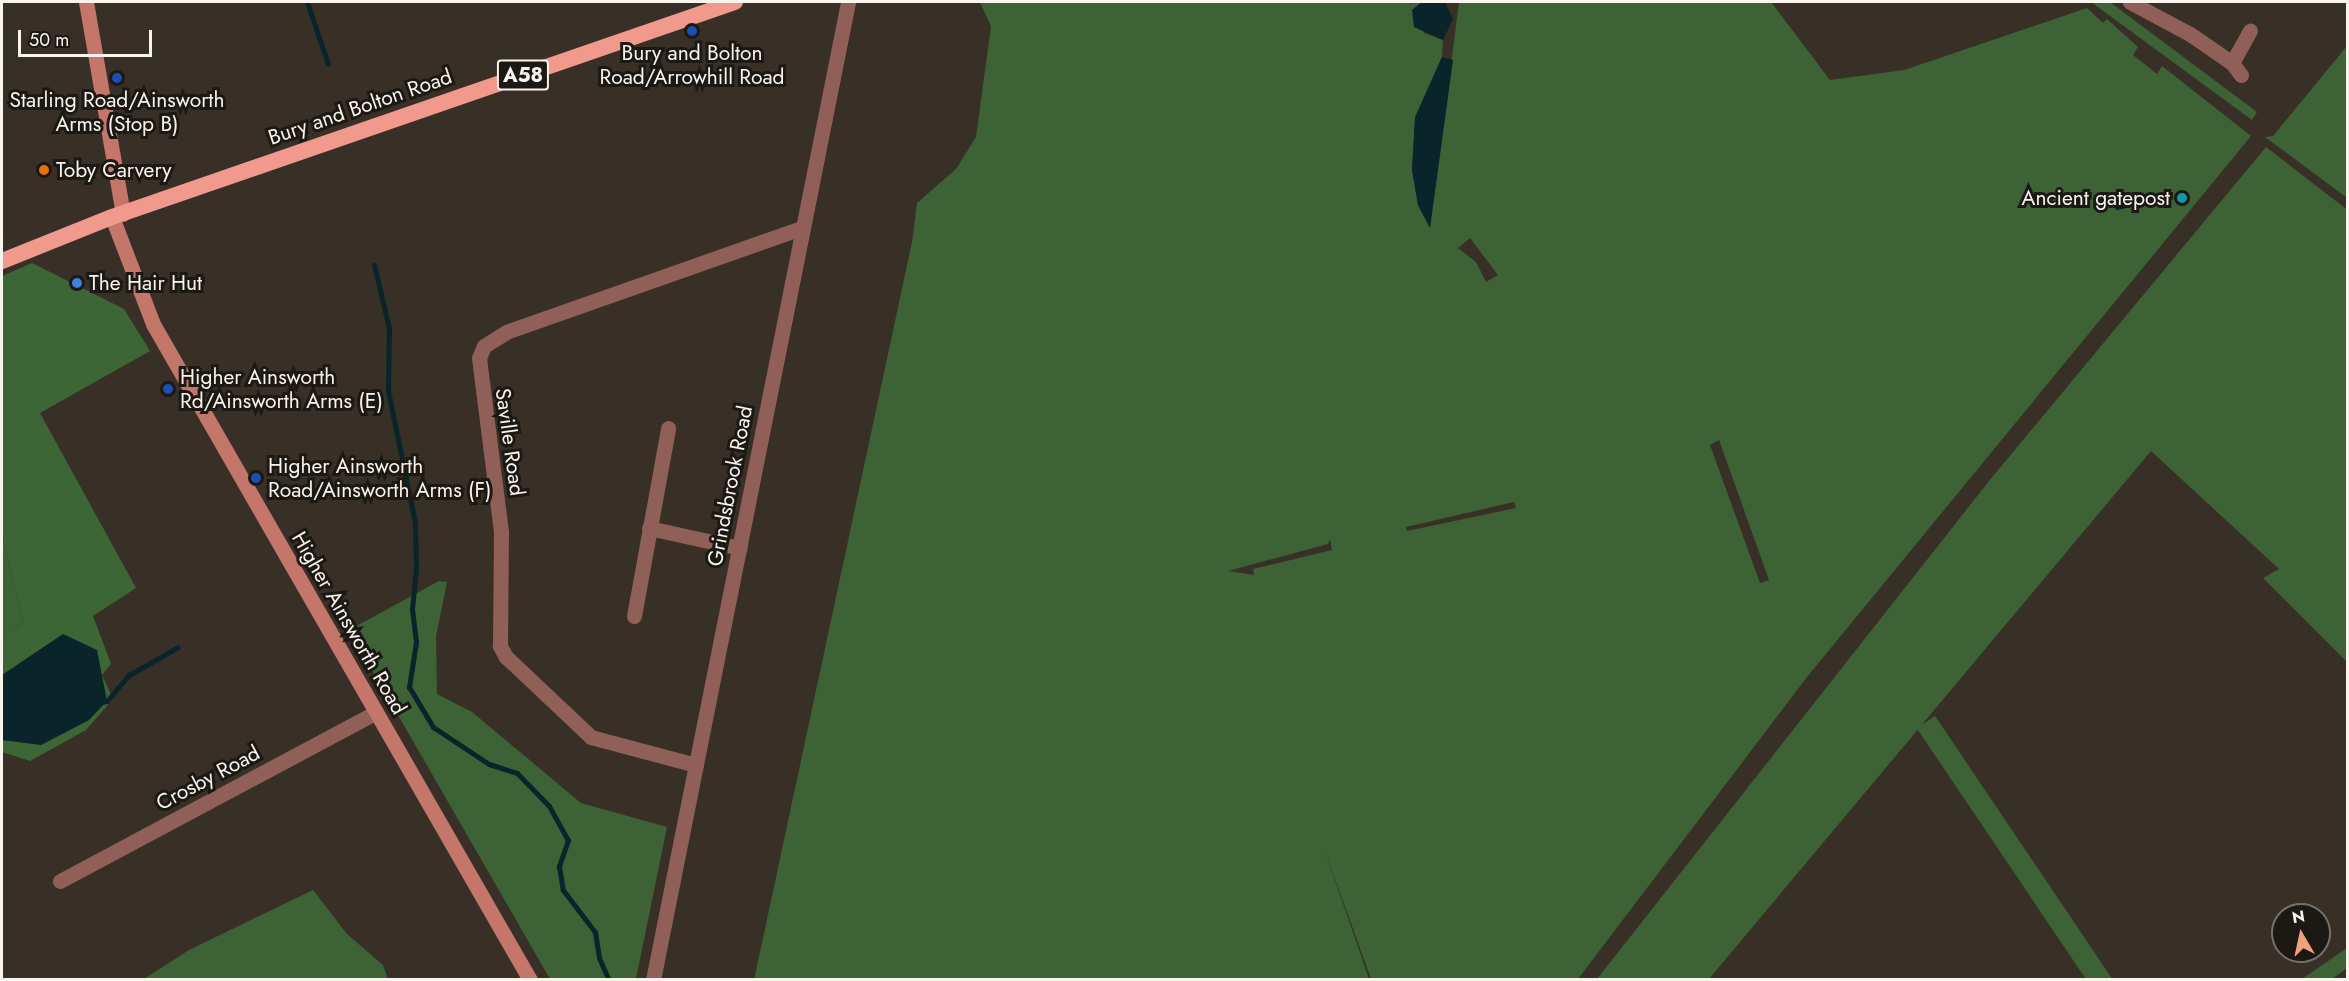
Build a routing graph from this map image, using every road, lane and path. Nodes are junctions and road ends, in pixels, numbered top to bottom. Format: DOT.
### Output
graph roads {
  1 [pos="86,2"];
  2 [pos="2130,2"];
  3 [pos="726,3"];
  4 [pos="848,6"];
  5 [pos="2250,31"];
  6 [pos="117,216"];
  7 [pos="802,228"];
  8 [pos="2,261"];
  9 [pos="668,428"];
  10 [pos="649,528"];
  11 [pos="740,548"];
  12 [pos="634,616"];
  13 [pos="376,712"];
  14 [pos="696,765"];
  15 [pos="60,881"];
  16 [pos="530,980"];
  17 [pos="653,980"];
  1 -- 6 [label="main road, Higher Ainsworth Road"];
  2 -- 5 [label="street"];
  3 -- 6 [label="highway, Bury and Bolton Road / A58"];
  4 -- 7 [label="street, Grindsbrook Road"];
  6 -- 8 [label="highway, Bury and Bolton Road / A58"];
  6 -- 13 [label="main road, Higher Ainsworth Road"];
  7 -- 11 [label="street, Grindsbrook Road"];
  7 -- 14 [label="street, Saville Road"];
  9 -- 10 [label="street"];
  10 -- 11 [label="street"];
  10 -- 12 [label="street"];
  11 -- 14 [label="street, Grindsbrook Road"];
  13 -- 15 [label="street, Crosby Road"];
  13 -- 16 [label="main road, Higher Ainsworth Road"];
  14 -- 17 [label="street, Grindsbrook Road"];
}
